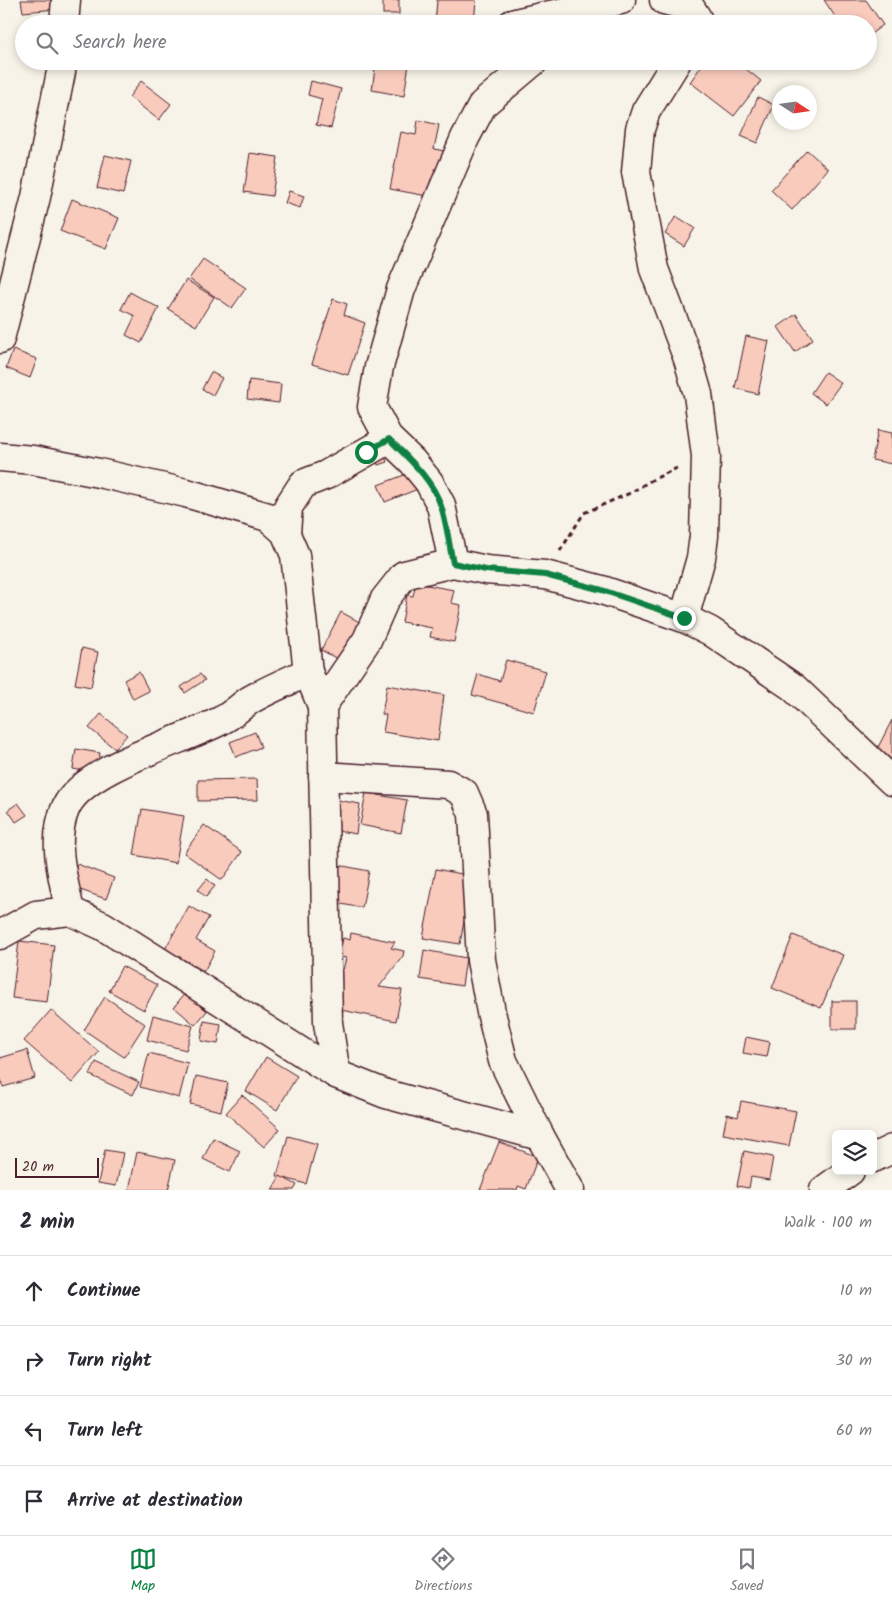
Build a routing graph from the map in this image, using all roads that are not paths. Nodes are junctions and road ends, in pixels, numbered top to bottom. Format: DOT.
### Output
graph roads {
  1 [pos="66,0"];
  2 [pos="621,0"];
  3 [pos="664,0"];
  4 [pos="693,10"];
  5 [pos="65,15"];
  6 [pos="576,15"];
  7 [pos="61,70"];
  8 [pos="524,70"];
  9 [pos="671,70"];
  10 [pos="0,339"];
  11 [pos="389,439"];
  12 [pos="0,457"];
  13 [pos="286,533"];
  14 [pos="453,563"];
  15 [pos="684,618"];
  16 [pos="308,672"];
  17 [pos="322,706"];
  18 [pos="323,776"];
  19 [pos="892,781"];
  20 [pos="70,911"];
  21 [pos="0,935"];
  22 [pos="336,1074"];
  23 [pos="540,1136"];
  24 [pos="892,1148"];
  25 [pos="877,1156"];
  26 [pos="845,1175"];
  27 [pos="570,1190"];
  28 [pos="824,1190"];
  1 -- 5 [label="street"];
  2 -- 6 [label="street"];
  3 -- 4 [label="street"];
  7 -- 10 [label="street"];
  8 -- 11 [label="street"];
  9 -- 15 [label="street"];
  11 -- 13 [label="street"];
  11 -- 14 [label="street"];
  12 -- 13 [label="street"];
  13 -- 16 [label="street"];
  14 -- 15 [label="street"];
  14 -- 17 [label="street"];
  15 -- 19 [label="street"];
  16 -- 17 [label="street"];
  16 -- 20 [label="street"];
  17 -- 18 [label="street"];
  18 -- 22 [label="street"];
  18 -- 23 [label="street"];
  20 -- 21 [label="street"];
  20 -- 22 [label="street"];
  22 -- 23 [label="street"];
  23 -- 27 [label="street"];
  24 -- 25 [label="street"];
  26 -- 28 [label="street"];
}
